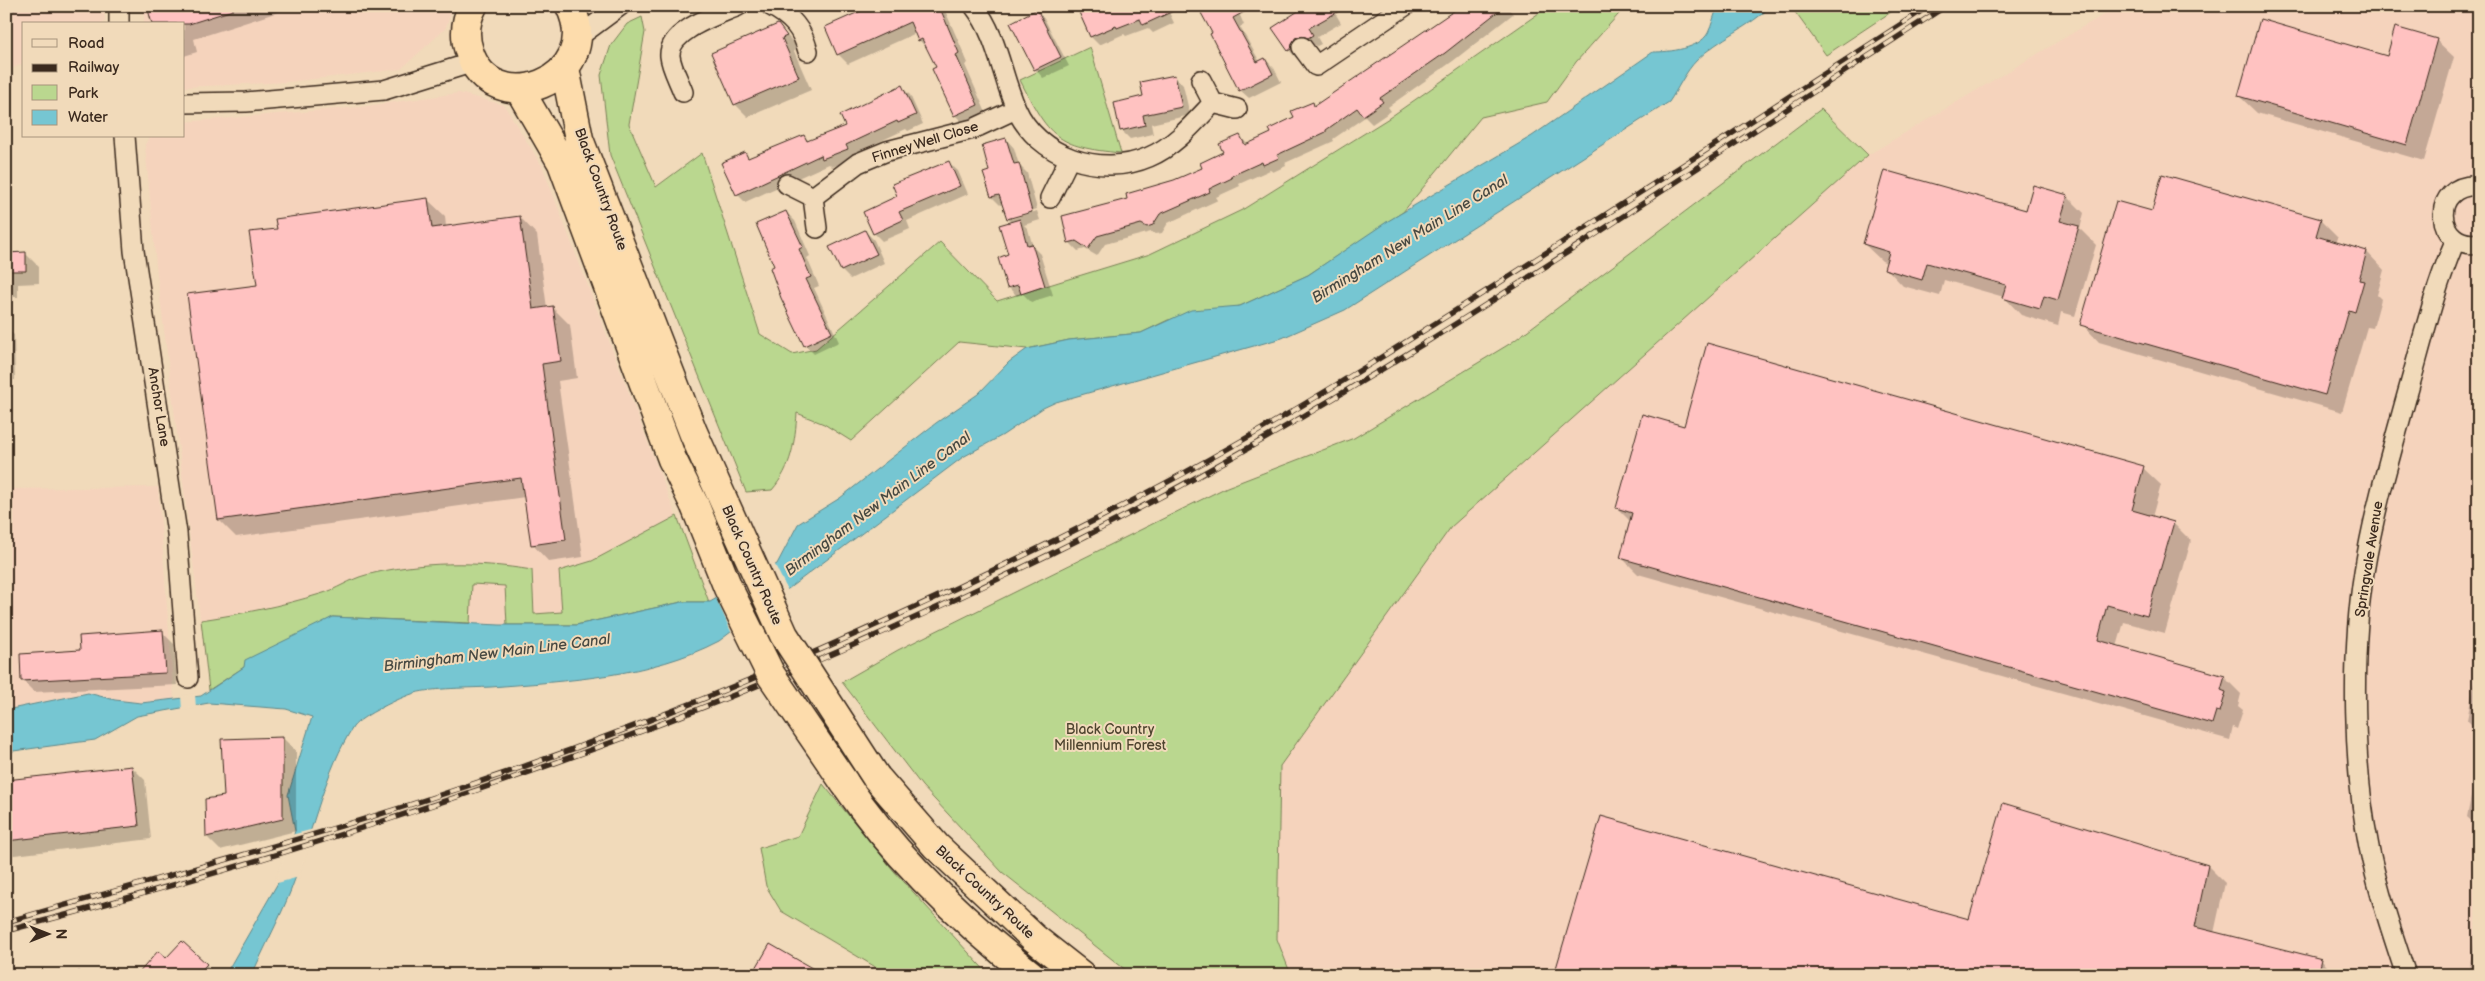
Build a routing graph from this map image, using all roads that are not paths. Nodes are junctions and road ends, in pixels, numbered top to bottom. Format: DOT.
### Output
graph roads {
  1 [pos="118,6"];
  2 [pos="473,6"];
  3 [pos="570,6"];
  4 [pos="620,6"];
  5 [pos="738,6"];
  6 [pos="771,6"];
  7 [pos="1405,6"];
  8 [pos="983,9"];
  9 [pos="119,22"];
  10 [pos="577,38"];
  11 [pos="1302,47"];
  12 [pos="808,51"];
  13 [pos="474,62"];
  14 [pos="565,68"];
  15 [pos="1200,80"];
  16 [pos="519,89"];
  17 [pos="683,92"];
  18 [pos="185,103"];
  19 [pos="1213,103"];
  20 [pos="1016,109"];
  21 [pos="1237,109"];
  22 [pos="125,138"];
  23 [pos="1069,159"];
  24 [pos="787,184"];
  25 [pos="2479,186"];
  26 [pos="813,197"];
  27 [pos="1050,198"];
  28 [pos="817,228"];
  29 [pos="2456,239"];
  30 [pos="2479,243"];
  31 [pos="188,678"];
  32 [pos="1031,975"];
  33 [pos="1081,975"];
  34 [pos="2406,975"];
  1 -- 9 [label="street"];
  2 -- 13 [label="highway"];
  3 -- 10 [label="highway"];
  4 -- 10 [label="street"];
  5 -- 17 [label="street"];
  6 -- 12 [label="street"];
  7 -- 11 [label="street"];
  8 -- 20 [label="street"];
  10 -- 14 [label="highway"];
  13 -- 16 [label="highway"];
  13 -- 18 [label="street"];
  14 -- 16 [label="highway"];
  14 -- 33 [label="highway, Black Country Route, bridge"];
  15 -- 19 [label="street"];
  16 -- 32 [label="highway, Black Country Route, bridge"];
  19 -- 21 [label="street"];
  19 -- 23 [label="street"];
  20 -- 23 [label="street"];
  20 -- 26 [label="street, Finney Well Close"];
  22 -- 31 [label="street, Anchor Lane"];
  23 -- 27 [label="street"];
  24 -- 26 [label="street"];
  25 -- 29 [label="street"];
  26 -- 28 [label="street"];
  29 -- 30 [label="street"];
  29 -- 34 [label="street, Springvale Avenue"];
}
